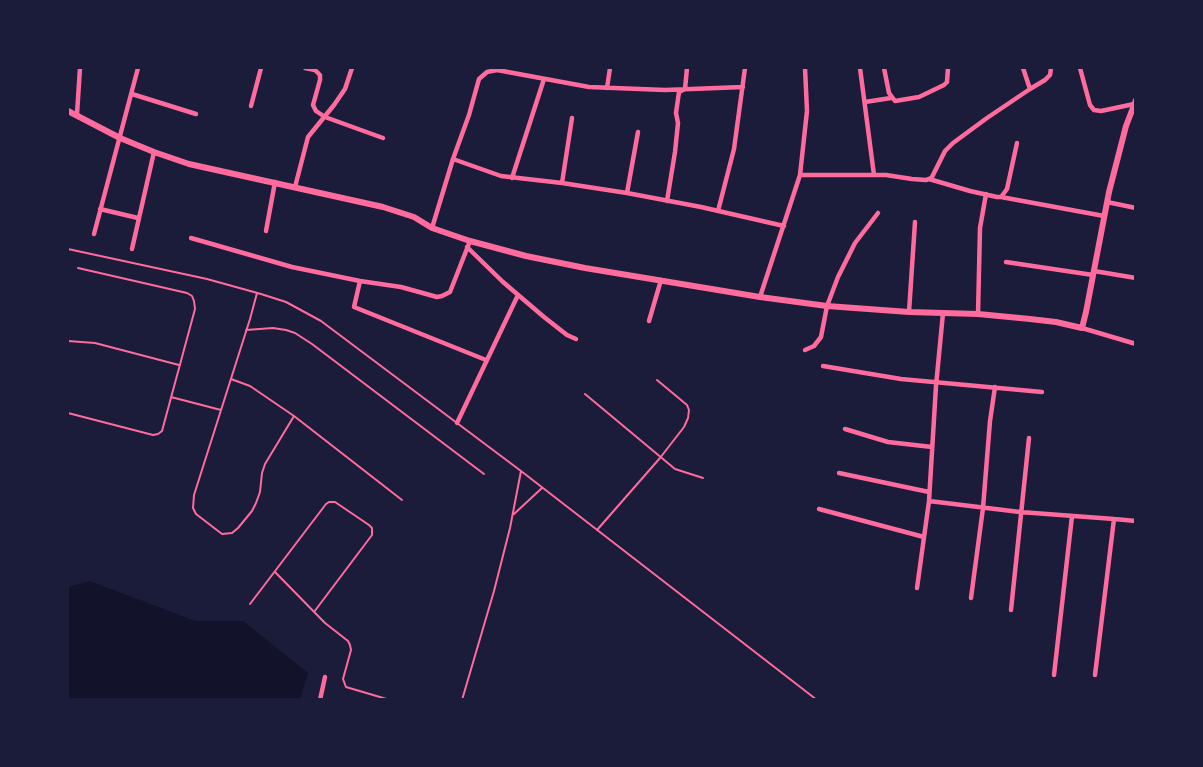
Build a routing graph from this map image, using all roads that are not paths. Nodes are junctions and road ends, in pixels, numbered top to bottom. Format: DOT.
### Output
graph roads {
  1 [pos="80,68"];
  2 [pos="138,68"];
  3 [pos="261,68"];
  4 [pos="305,68"];
  5 [pos="352,68"];
  6 [pos="610,68"];
  7 [pos="687,68"];
  8 [pos="745,68"];
  9 [pos="805,68"];
  10 [pos="860,68"];
  11 [pos="884,68"];
  12 [pos="948,68"];
  13 [pos="1023,68"];
  14 [pos="1051,68"];
  15 [pos="1080,68"];
  16 [pos="501,69"];
  17 [pos="544,79"];
  18 [pos="743,87"];
  19 [pos="607,88"];
  20 [pos="686,89"];
  21 [pos="1030,89"];
  22 [pos="132,94"];
  23 [pos="891,98"];
  24 [pos="865,102"];
  25 [pos="251,106"];
  26 [pos="1134,107"];
  27 [pos="68,111"];
  28 [pos="77,114"];
  29 [pos="196,114"];
  30 [pos="325,117"];
  31 [pos="572,118"];
  32 [pos="638,132"];
  33 [pos="120,138"];
  34 [pos="383,138"];
  35 [pos="1017,143"];
  36 [pos="154,152"];
  37 [pos="453,159"];
  38 [pos="800,175"];
  39 [pos="874,175"];
  40 [pos="512,178"];
  41 [pos="929,179"];
  42 [pos="275,182"];
  43 [pos="562,183"];
  44 [pos="295,187"];
  45 [pos="627,193"];
  46 [pos="986,194"];
  47 [pos="1001,197"];
  48 [pos="667,201"];
  49 [pos="1107,202"];
  50 [pos="100,208"];
  51 [pos="1136,208"];
  52 [pos="718,211"];
  53 [pos="878,213"];
  54 [pos="1104,216"];
  55 [pos="138,218"];
  56 [pos="915,222"];
  57 [pos="784,226"];
  58 [pos="432,228"];
  59 [pos="266,231"];
  60 [pos="94,234"];
  61 [pos="191,238"];
  62 [pos="468,244"];
  63 [pos="68,249"];
  64 [pos="132,249"];
  65 [pos="1006,262"];
  66 [pos="78,268"];
  67 [pos="1093,273"];
  68 [pos="1136,278"];
  69 [pos="661,280"];
  70 [pos="360,281"];
  71 [pos="257,293"];
  72 [pos="518,295"];
  73 [pos="760,297"];
  74 [pos="828,306"];
  75 [pos="909,312"];
  76 [pos="943,313"];
  77 [pos="978,314"];
  78 [pos="649,321"];
  79 [pos="1082,328"];
  80 [pos="246,330"];
  81 [pos="576,339"];
  82 [pos="68,341"];
  83 [pos="1136,344"];
  84 [pos="805,350"];
  85 [pos="486,360"];
  86 [pos="179,365"];
  87 [pos="823,366"];
  88 [pos="230,379"];
  89 [pos="657,380"];
  90 [pos="936,382"];
  91 [pos="995,387"];
  92 [pos="1042,392"];
  93 [pos="585,394"];
  94 [pos="171,397"];
  95 [pos="221,410"];
  96 [pos="68,413"];
  97 [pos="294,416"];
  98 [pos="457,423"];
  99 [pos="845,429"];
  100 [pos="1029,438"];
  101 [pos="932,447"];
  102 [pos="660,458"];
  103 [pos="521,471"];
  104 [pos="839,472"];
  105 [pos="484,474"];
  106 [pos="703,478"];
  107 [pos="542,488"];
  108 [pos="930,492"];
  109 [pos="402,500"];
  110 [pos="929,501"];
  111 [pos="983,508"];
  112 [pos="819,509"];
  113 [pos="1020,512"];
  114 [pos="514,514"];
  115 [pos="1072,516"];
  116 [pos="1114,519"];
  117 [pos="1136,521"];
  118 [pos="597,530"];
  119 [pos="924,537"];
  120 [pos="275,572"];
  121 [pos="917,588"];
  122 [pos="971,598"];
  123 [pos="250,604"];
  124 [pos="1011,610"];
  125 [pos="314,612"];
  126 [pos="1054,675"];
  127 [pos="1095,675"];
  128 [pos="325,677"];
  129 [pos="320,699"];
  130 [pos="390,699"];
  131 [pos="462,699"];
  132 [pos="817,699"];
  1 -- 28 [label="street"];
  2 -- 22 [label="street"];
  3 -- 25 [label="street"];
  4 -- 30 [label="street"];
  5 -- 30 [label="street"];
  6 -- 19 [label="street"];
  7 -- 20 [label="street"];
  8 -- 18 [label="street"];
  9 -- 38 [label="street"];
  10 -- 24 [label="street"];
  11 -- 23 [label="street"];
  12 -- 23 [label="street"];
  13 -- 21 [label="street"];
  14 -- 21 [label="street"];
  15 -- 26 [label="street"];
  16 -- 17 [label="street"];
  16 -- 37 [label="street"];
  17 -- 19 [label="street"];
  17 -- 40 [label="street"];
  18 -- 20 [label="street"];
  18 -- 52 [label="street"];
  19 -- 20 [label="street"];
  20 -- 48 [label="street"];
  21 -- 41 [label="street"];
  22 -- 29 [label="street"];
  22 -- 33 [label="street"];
  23 -- 24 [label="street"];
  24 -- 39 [label="street"];
  26 -- 49 [label="street"];
  27 -- 28 [label="street"];
  28 -- 33 [label="street"];
  30 -- 34 [label="street"];
  30 -- 44 [label="street"];
  31 -- 43 [label="street"];
  32 -- 45 [label="street"];
  33 -- 36 [label="street"];
  33 -- 50 [label="street"];
  35 -- 47 [label="street"];
  36 -- 42 [label="street"];
  36 -- 55 [label="street"];
  37 -- 40 [label="street"];
  37 -- 58 [label="street"];
  38 -- 39 [label="street"];
  38 -- 57 [label="street"];
  39 -- 41 [label="street"];
  40 -- 43 [label="street"];
  41 -- 46 [label="street"];
  42 -- 44 [label="street"];
  42 -- 59 [label="street"];
  43 -- 45 [label="street"];
  44 -- 58 [label="street"];
  45 -- 48 [label="street"];
  46 -- 47 [label="street"];
  46 -- 77 [label="street"];
  47 -- 54 [label="street"];
  48 -- 52 [label="street"];
  49 -- 51 [label="street"];
  49 -- 54 [label="street"];
  50 -- 55 [label="street"];
  50 -- 60 [label="street"];
  52 -- 57 [label="street"];
  53 -- 74 [label="street"];
  54 -- 67 [label="street"];
  55 -- 64 [label="street"];
  56 -- 75 [label="street"];
  57 -- 73 [label="street"];
  58 -- 62 [label="street"];
  61 -- 70 [label="street"];
  62 -- 69 [label="street"];
  62 -- 70 [label="street"];
  62 -- 72 [label="street"];
  63 -- 71 [label="lane"];
  65 -- 67 [label="street"];
  66 -- 86 [label="lane"];
  67 -- 68 [label="street"];
  67 -- 79 [label="street"];
  69 -- 73 [label="street"];
  69 -- 78 [label="street"];
  70 -- 85 [label="street"];
  71 -- 80 [label="lane"];
  71 -- 98 [label="lane"];
  72 -- 81 [label="street"];
  72 -- 85 [label="street"];
  73 -- 74 [label="street"];
  74 -- 75 [label="street"];
  74 -- 84 [label="street"];
  75 -- 76 [label="street"];
  76 -- 77 [label="street"];
  76 -- 90 [label="street"];
  77 -- 79 [label="street"];
  79 -- 83 [label="street"];
  80 -- 88 [label="lane"];
  80 -- 105 [label="lane"];
  82 -- 86 [label="lane"];
  85 -- 98 [label="street"];
  86 -- 94 [label="lane"];
  87 -- 90 [label="street"];
  88 -- 95 [label="lane"];
  88 -- 97 [label="lane"];
  89 -- 102 [label="lane"];
  90 -- 91 [label="street"];
  90 -- 101 [label="street"];
  91 -- 92 [label="street"];
  91 -- 111 [label="street"];
  93 -- 102 [label="lane"];
  94 -- 95 [label="lane"];
  94 -- 96 [label="lane"];
  95 -- 97 [label="lane"];
  97 -- 109 [label="lane"];
  98 -- 103 [label="lane"];
  99 -- 101 [label="street"];
  100 -- 113 [label="street"];
  101 -- 108 [label="street"];
  102 -- 106 [label="lane"];
  102 -- 118 [label="lane"];
  103 -- 107 [label="lane"];
  103 -- 114 [label="lane"];
  104 -- 108 [label="street"];
  107 -- 114 [label="lane"];
  107 -- 118 [label="lane"];
  108 -- 110 [label="street"];
  110 -- 111 [label="street"];
  110 -- 119 [label="street"];
  111 -- 113 [label="street"];
  111 -- 122 [label="street"];
  112 -- 119 [label="street"];
  113 -- 115 [label="street"];
  113 -- 124 [label="street"];
  114 -- 131 [label="lane"];
  115 -- 116 [label="street"];
  115 -- 126 [label="street"];
  116 -- 117 [label="street"];
  116 -- 127 [label="street"];
  118 -- 132 [label="lane"];
  119 -- 121 [label="street"];
  120 -- 123 [label="lane"];
  120 -- 125 [label="lane"];
  120 -- 125 [label="lane"];
  125 -- 130 [label="lane"];
  128 -- 129 [label="street"];
}
